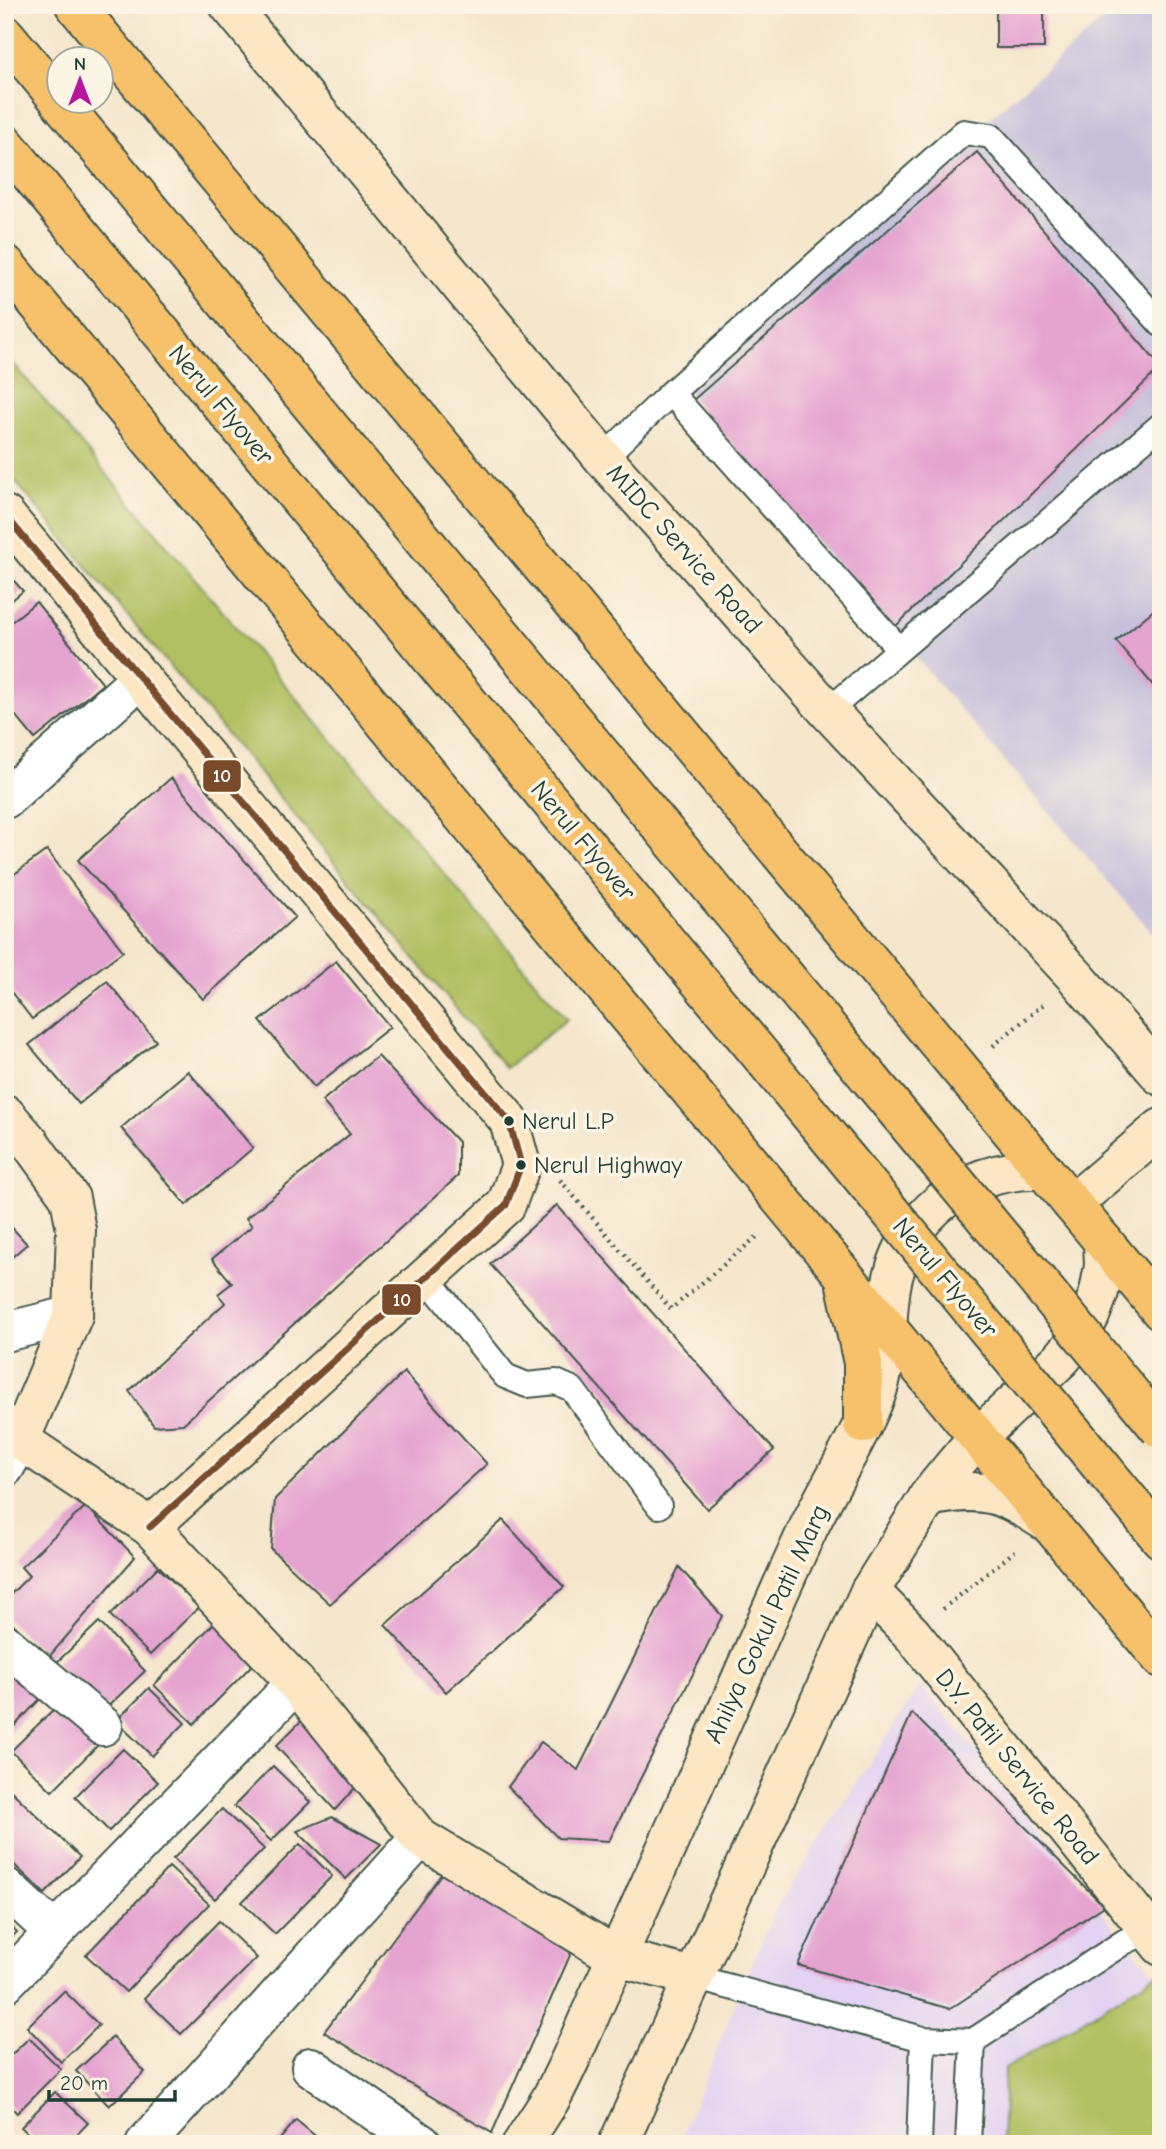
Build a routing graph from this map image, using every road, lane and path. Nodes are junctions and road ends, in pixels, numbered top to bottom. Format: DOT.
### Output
graph roads {
  1 [pos="75,5"];
  2 [pos="229,5"];
  3 [pos="5,35"];
  4 [pos="46,84"];
  5 [pos="72,116"];
  6 [pos="5,144"];
  7 [pos="5,264"];
  8 [pos="1161,324"];
  9 [pos="671,393"];
  10 [pos="1161,425"];
  11 [pos="603,458"];
  12 [pos="5,515"];
  13 [pos="899,649"];
  14 [pos="141,678"];
  15 [pos="828,711"];
  16 [pos="5,799"];
  17 [pos="1076,976"];
  18 [pos="962,1071"];
  19 [pos="1161,1076"];
  20 [pos="5,1114"];
  21 [pos="1161,1128"];
  22 [pos="1044,1170"];
  23 [pos="554,1173"];
  24 [pos="1072,1204"];
  25 [pos="789,1210"];
  26 [pos="1103,1241"];
  27 [pos="844,1275"];
  28 [pos="426,1277"];
  29 [pos="1161,1311"];
  30 [pos="73,1315"];
  31 [pos="887,1327"];
  32 [pos="5,1332"];
  33 [pos="1041,1376"];
  34 [pos="948,1401"];
  35 [pos="863,1424"];
  36 [pos="1161,1429"];
  37 [pos="978,1437"];
  38 [pos="13,1454"];
  39 [pos="928,1497"];
  40 [pos="659,1506"];
  41 [pos="1048,1522"];
  42 [pos="150,1527"];
  43 [pos="1161,1539"];
  44 [pos="1020,1546"];
  45 [pos="870,1591"];
  46 [pos="912,1634"];
  47 [pos="5,1644"];
  48 [pos="1161,1658"];
  49 [pos="296,1683"];
  50 [pos="103,1726"];
  51 [pos="420,1838"];
  52 [pos="5,1887"];
  53 [pos="54,1932"];
  54 [pos="1154,1939"];
  55 [pos="617,1957"];
  56 [pos="693,1977"];
  57 [pos="5,1983"];
  58 [pos="923,2039"];
  59 [pos="973,2040"];
  60 [pos="311,2067"];
  61 [pos="145,2144"];
  62 [pos="422,2144"];
  63 [pos="522,2144"];
  64 [pos="618,2144"];
  65 [pos="919,2144"];
  66 [pos="968,2144"];
  1 -- 18 [label="highway"];
  2 -- 11 [label="street, MIDC Service Road"];
  3 -- 4 [label="highway"];
  5 -- 36 [label="highway, bridge"];
  6 -- 43 [label="highway, Nerul Flyover, bridge"];
  7 -- 25 [label="highway"];
  8 -- 9 [label="lane"];
  9 -- 11 [label="lane"];
  9 -- 13 [label="lane"];
  10 -- 13 [label="lane"];
  11 -- 15 [label="street, MIDC Service Road"];
  12 -- 14 [label="street"];
  13 -- 15 [label="lane"];
  14 -- 16 [label="street"];
  14 -- 28 [label="street"];
  15 -- 17 [label="street, MIDC Service Road"];
  17 -- 18 [label="path"];
  17 -- 19 [label="street, MIDC Service Road"];
  18 -- 22 [label="highway"];
  20 -- 30 [label="street"];
  21 -- 24 [label="street"];
  22 -- 24 [label="highway"];
  22 -- 31 [label="street, Ahilya Gokul Patil Marg"];
  23 -- 25 [label="path"];
  24 -- 26 [label="highway"];
  25 -- 27 [label="highway"];
  26 -- 29 [label="highway"];
  26 -- 33 [label="street"];
  27 -- 31 [label="highway"];
  27 -- 35 [label="highway"];
  28 -- 40 [label="lane"];
  28 -- 42 [label="street"];
  30 -- 32 [label="street"];
  30 -- 38 [label="street"];
  31 -- 34 [label="highway"];
  31 -- 35 [label="street, Ahilya Gokul Patil Marg"];
  33 -- 34 [label="street"];
  33 -- 37 [label="street"];
  34 -- 37 [label="highway"];
  35 -- 55 [label="street, Ahilya Gokul Patil Marg"];
  37 -- 39 [label="street"];
  37 -- 41 [label="highway"];
  38 -- 42 [label="street"];
  39 -- 41 [label="street"];
  39 -- 45 [label="street"];
  41 -- 48 [label="highway"];
  42 -- 49 [label="street"];
  44 -- 46 [label="path"];
  45 -- 46 [label="street, D.Y. Patil Service Road"];
  45 -- 56 [label="street"];
  46 -- 54 [label="street, D.Y. Patil Service Road"];
  47 -- 50 [label="street"];
  49 -- 51 [label="street"];
  49 -- 53 [label="street"];
  51 -- 55 [label="street"];
  51 -- 61 [label="street"];
  52 -- 53 [label="street"];
  53 -- 57 [label="street"];
  54 -- 59 [label="lane"];
  55 -- 56 [label="street"];
  55 -- 63 [label="street, Ahilya Gokul Patil Marg"];
  56 -- 58 [label="lane"];
  56 -- 64 [label="street"];
  58 -- 59 [label="lane"];
  58 -- 65 [label="lane"];
  59 -- 66 [label="lane"];
  60 -- 62 [label="street"];
}
